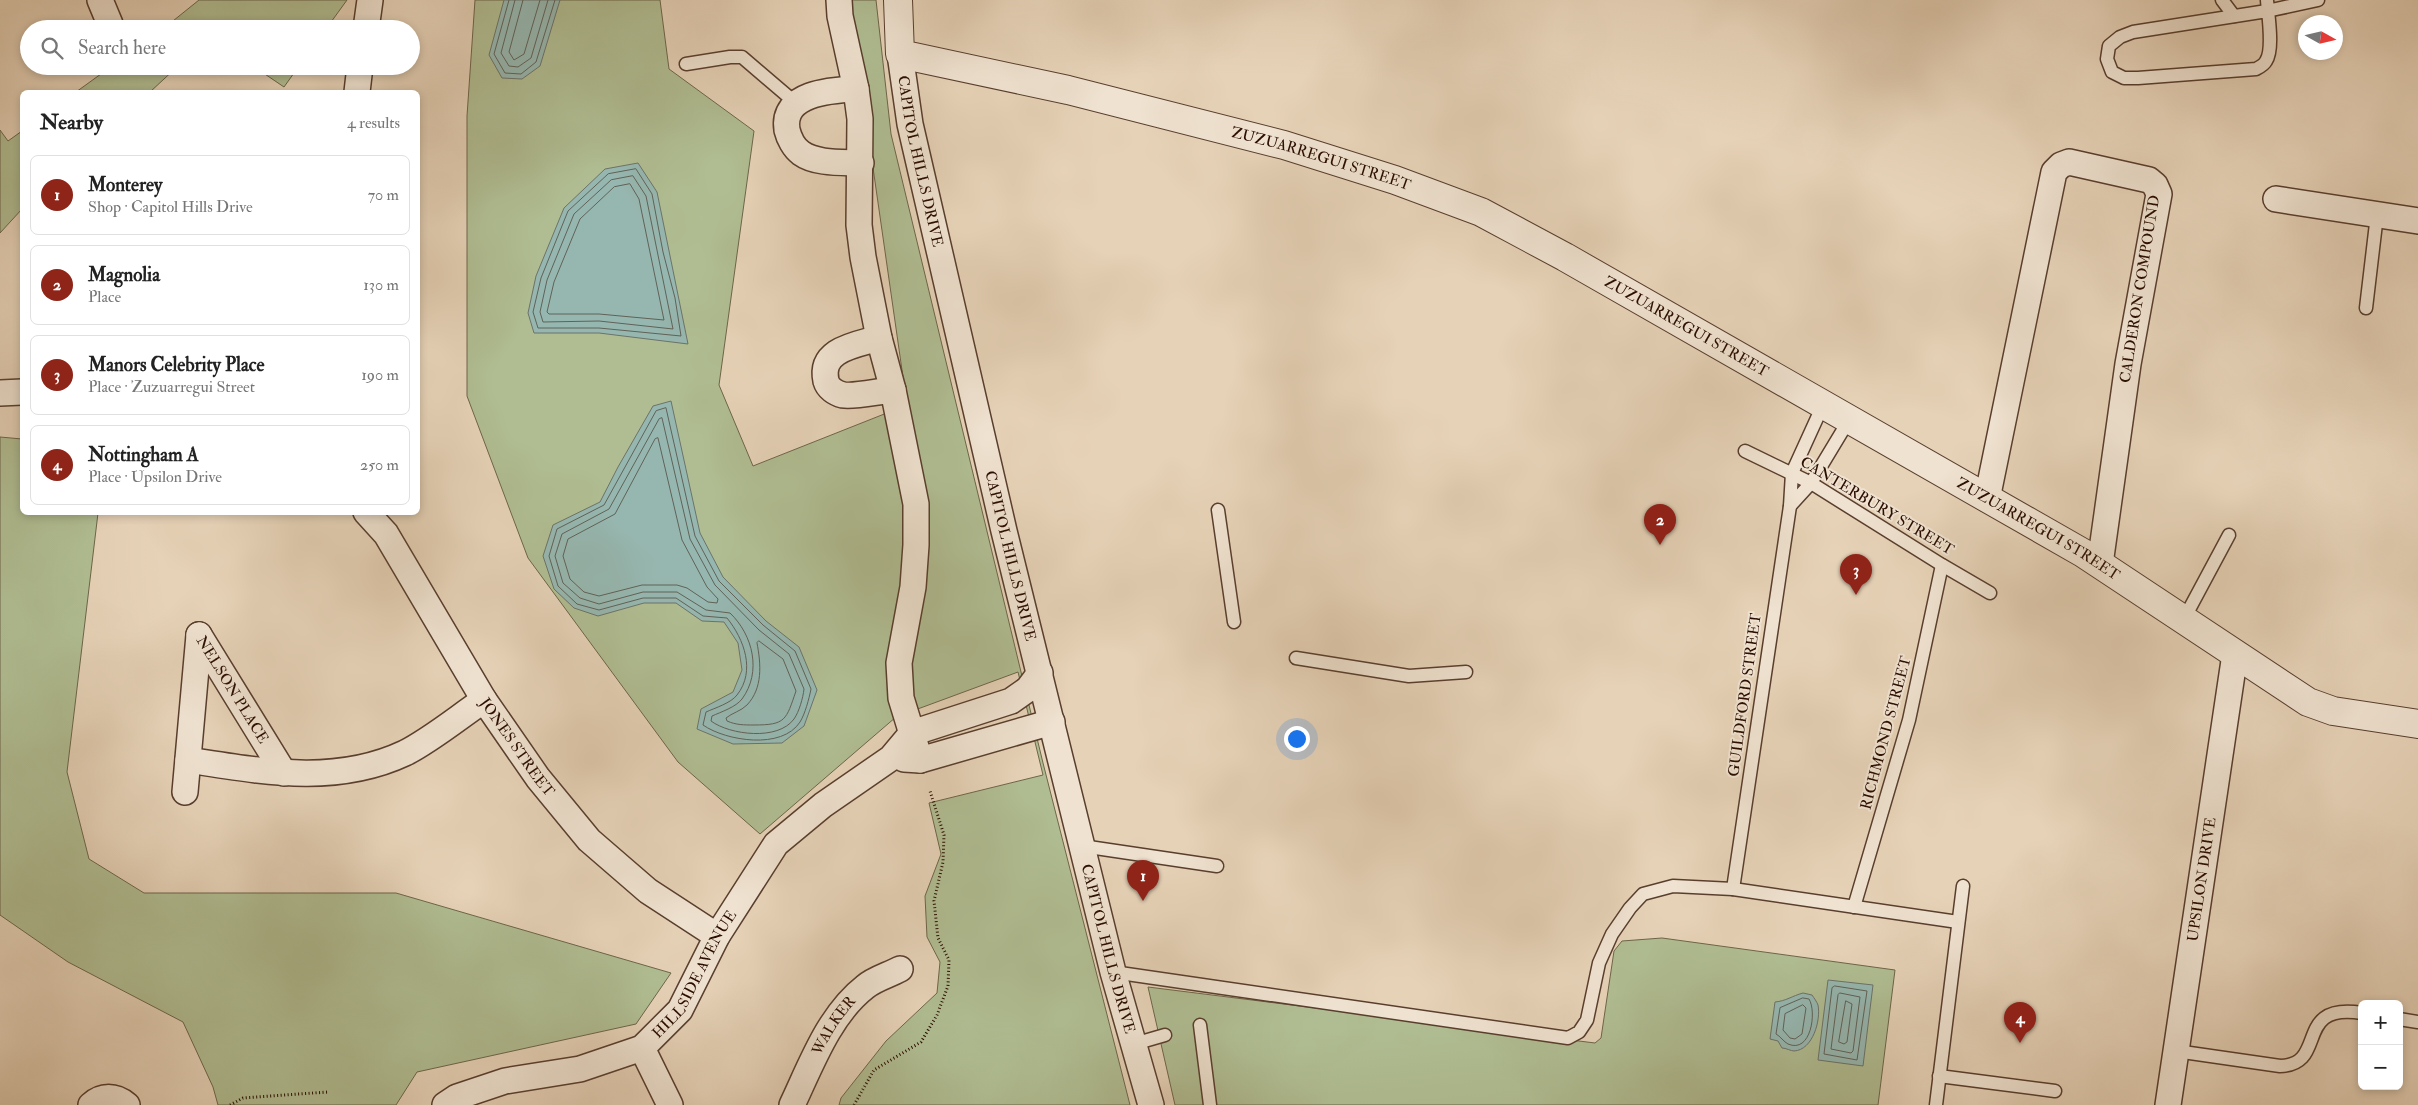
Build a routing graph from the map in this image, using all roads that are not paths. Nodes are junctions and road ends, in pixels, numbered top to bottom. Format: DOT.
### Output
graph roads {
  1 [pos="100,0"];
  2 [pos="370,0"];
  3 [pos="839,0"];
  4 [pos="898,0"];
  5 [pos="2222,0"];
  6 [pos="2318,0"];
  7 [pos="2267,5"];
  8 [pos="2234,16"];
  9 [pos="108,20"];
  10 [pos="367,20"];
  11 [pos="900,54"];
  12 [pos="686,64"];
  13 [pos="359,75"];
  14 [pos="856,89"];
  15 [pos="356,90"];
  16 [pos="797,104"];
  17 [pos="861,162"];
  18 [pos="2276,199"];
  19 [pos="2377,215"];
  20 [pos="2418,221"];
  21 [pos="2366,308"];
  22 [pos="879,338"];
  23 [pos="893,390"];
  24 [pos="1823,405"];
  25 [pos="1849,420"];
  26 [pos="1745,451"];
  27 [pos="1792,473"];
  28 [pos="1811,482"];
  29 [pos="1987,499"];
  30 [pos="1790,506"];
  31 [pos="1218,510"];
  32 [pos="369,515"];
  33 [pos="2229,535"];
  34 [pos="2100,564"];
  35 [pos="1942,565"];
  36 [pos="1990,592"];
  37 [pos="2184,619"];
  38 [pos="1234,622"];
  39 [pos="2235,654"];
  40 [pos="1296,658"];
  41 [pos="1040,672"];
  42 [pos="1466,672"];
  43 [pos="484,700"];
  44 [pos="1052,722"];
  45 [pos="2418,724"];
  46 [pos="912,733"];
  47 [pos="891,758"];
  48 [pos="188,760"];
  49 [pos="920,760"];
  50 [pos="284,773"];
  51 [pos="185,792"];
  52 [pos="1082,846"];
  53 [pos="1217,866"];
  54 [pos="1963,886"];
  55 [pos="1733,889"];
  56 [pos="1854,907"];
  57 [pos="1958,922"];
  58 [pos="717,936"];
  59 [pos="900,969"];
  60 [pos="1113,972"];
  61 [pos="2358,1012"];
  62 [pos="2403,1020"];
  63 [pos="2418,1022"];
  64 [pos="1200,1025"];
  65 [pos="1165,1035"];
  66 [pos="1134,1044"];
  67 [pos="642,1048"];
  68 [pos="2176,1051"];
  69 [pos="1939,1076"];
  70 [pos="2055,1091"];
  71 [pos="91,1105"];
  72 [pos="127,1105"];
  73 [pos="445,1105"];
  74 [pos="670,1105"];
  75 [pos="792,1105"];
  76 [pos="1151,1105"];
  77 [pos="1210,1105"];
  78 [pos="1936,1105"];
  79 [pos="2168,1105"];
  1 -- 9 [label="street"];
  2 -- 10 [label="street"];
  3 -- 14 [label="street"];
  4 -- 11 [label="street, CAPITOL HILLS DRIVE"];
  5 -- 8 [label="lane"];
  6 -- 7 [label="lane"];
  7 -- 8 [label="lane"];
  7 -- 8 [label="lane"];
  11 -- 24 [label="street, ZUZUARREGUI STREET"];
  11 -- 41 [label="street, CAPITOL HILLS DRIVE"];
  12 -- 16 [label="lane"];
  13 -- 15 [label="street"];
  14 -- 16 [label="street"];
  14 -- 17 [label="street"];
  16 -- 17 [label="street"];
  17 -- 22 [label="street"];
  18 -- 19 [label="street"];
  19 -- 20 [label="street"];
  19 -- 21 [label="lane"];
  22 -- 23 [label="street"];
  22 -- 23 [label="street"];
  23 -- 46 [label="street"];
  24 -- 25 [label="street, ZUZUARREGUI STREET"];
  24 -- 27 [label="lane, GUILDFORD STREET"];
  25 -- 28 [label="lane"];
  25 -- 29 [label="street, ZUZUARREGUI STREET"];
  26 -- 27 [label="lane, CANTERBURY STREET"];
  27 -- 28 [label="lane, CANTERBURY STREET"];
  27 -- 30 [label="lane, GUILDFORD STREET"];
  28 -- 30 [label="lane"];
  28 -- 35 [label="lane, CANTERBURY STREET"];
  29 -- 34 [label="street, ZUZUARREGUI STREET"];
  29 -- 34 [label="street, CALDERON COMPOUND"];
  30 -- 55 [label="lane, GUILDFORD STREET"];
  31 -- 38 [label="lane"];
  32 -- 43 [label="street, JONES STREET"];
  33 -- 37 [label="lane"];
  34 -- 37 [label="street, ZUZUARREGUI STREET"];
  35 -- 36 [label="lane, CANTERBURY STREET"];
  35 -- 56 [label="lane, RICHMOND STREET"];
  37 -- 39 [label="street, ZUZUARREGUI STREET"];
  39 -- 45 [label="street, ZUZUARREGUI STREET"];
  39 -- 68 [label="street, UPSILON DRIVE"];
  40 -- 42 [label="lane"];
  41 -- 44 [label="street, CAPITOL HILLS DRIVE"];
  41 -- 46 [label="street"];
  43 -- 50 [label="street, NELSON PLACE"];
  43 -- 58 [label="street, JONES STREET"];
  44 -- 49 [label="street"];
  44 -- 52 [label="street, CAPITOL HILLS DRIVE"];
  46 -- 47 [label="street, HILLSIDE AVENUE"];
  46 -- 49 [label="street"];
  47 -- 49 [label="street"];
  47 -- 58 [label="street, HILLSIDE AVENUE"];
  48 -- 50 [label="street, NELSON PLACE"];
  48 -- 50 [label="street, NELSON PLACE"];
  48 -- 51 [label="street, NELSON PLACE"];
  52 -- 53 [label="lane"];
  52 -- 60 [label="street, CAPITOL HILLS DRIVE"];
  54 -- 57 [label="lane"];
  55 -- 56 [label="lane"];
  55 -- 60 [label="lane"];
  56 -- 57 [label="lane"];
  57 -- 69 [label="lane"];
  58 -- 67 [label="street, HILLSIDE AVENUE"];
  59 -- 75 [label="street, WALKER"];
  60 -- 66 [label="street, CAPITOL HILLS DRIVE"];
  61 -- 68 [label="lane"];
  62 -- 63 [label="lane"];
  64 -- 77 [label="lane"];
  65 -- 66 [label="lane"];
  66 -- 76 [label="street, CAPITOL HILLS DRIVE"];
  67 -- 73 [label="street, HILLSIDE AVENUE"];
  67 -- 74 [label="street"];
  68 -- 79 [label="street, UPSILON DRIVE"];
  69 -- 70 [label="lane"];
  69 -- 78 [label="lane"];
  71 -- 72 [label="street"];
}
